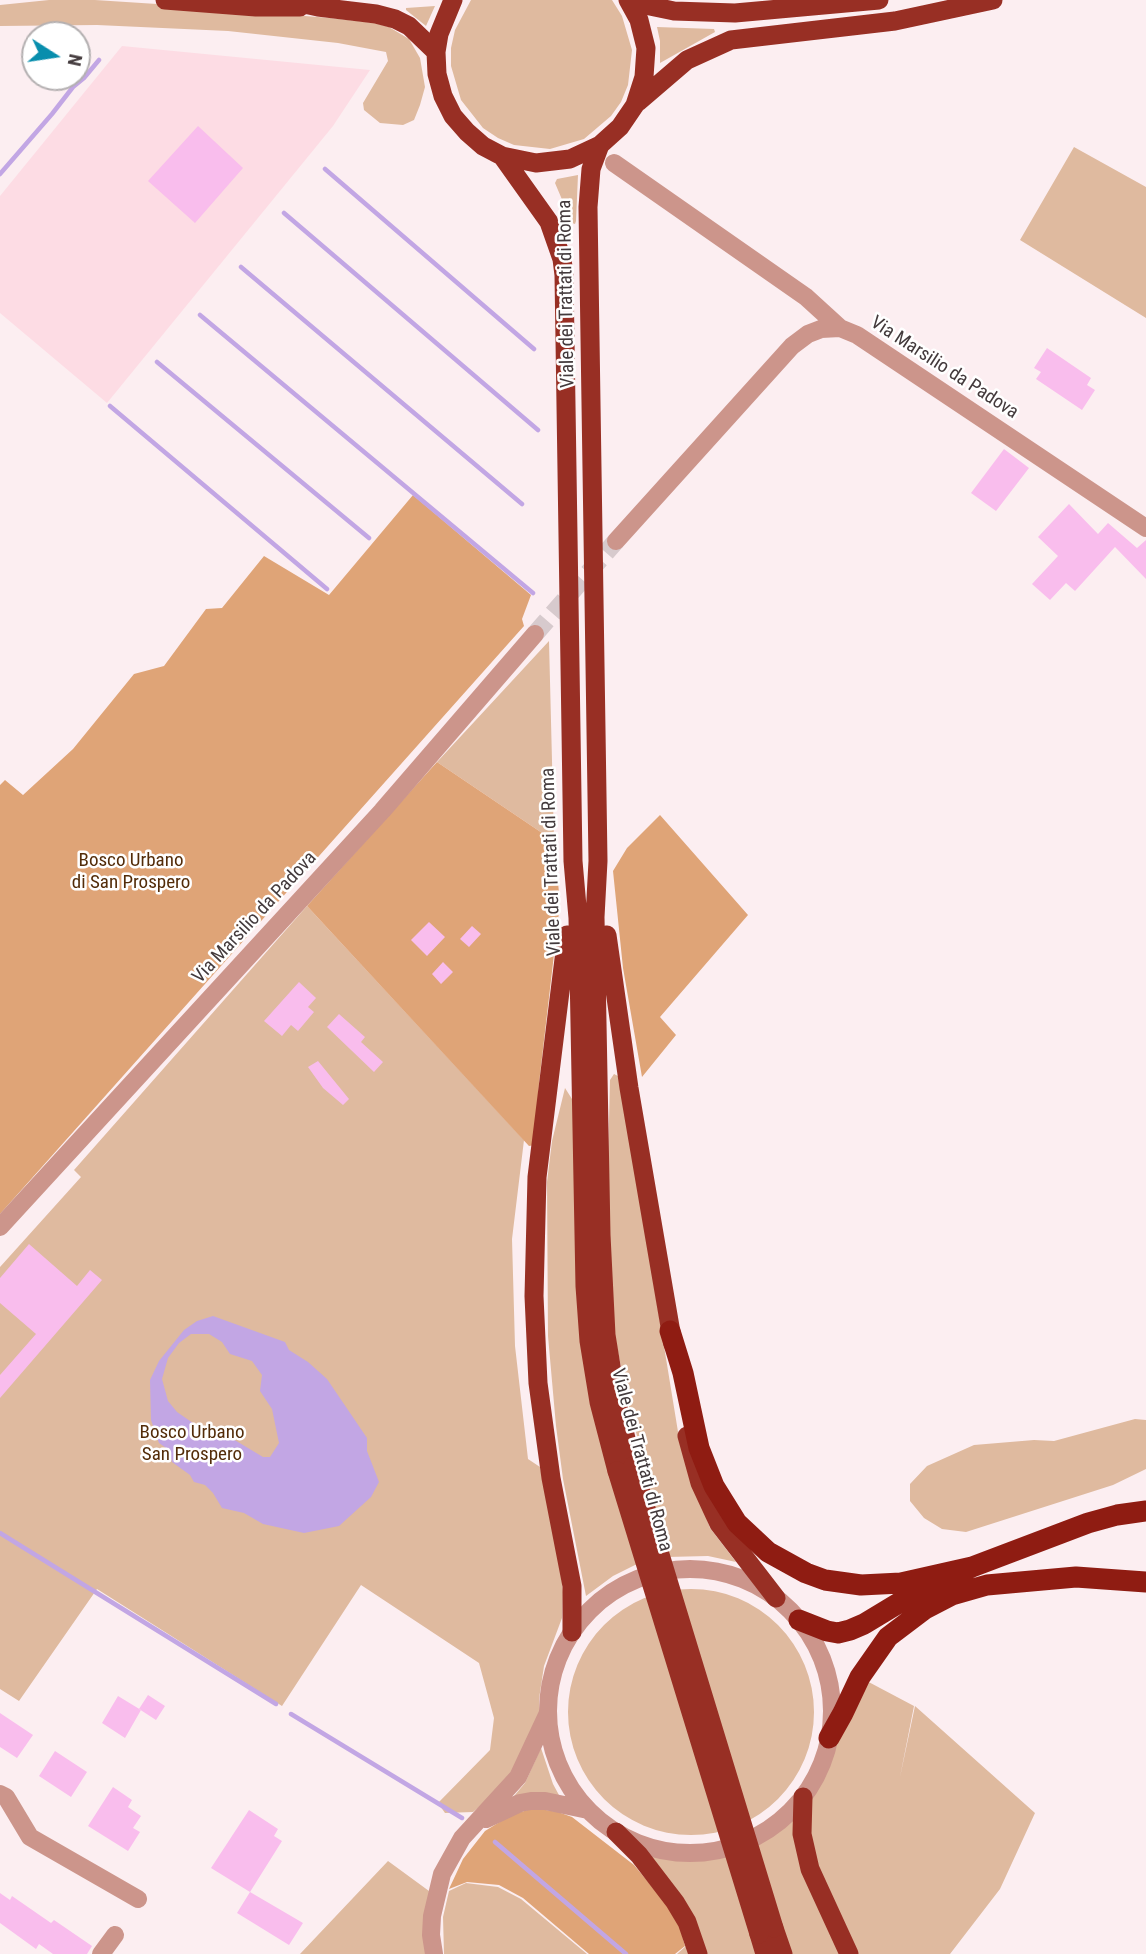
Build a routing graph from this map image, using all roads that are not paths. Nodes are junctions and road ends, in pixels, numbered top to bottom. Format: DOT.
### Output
graph roads {
  1 [pos="165,0"];
  2 [pos="286,0"];
  3 [pos="453,0"];
  4 [pos="628,0"];
  5 [pos="635,0"];
  6 [pos="879,0"];
  7 [pos="993,0"];
  8 [pos="318,7"];
  9 [pos="436,52"];
  10 [pos="635,105"];
  11 [pos="600,145"];
  12 [pos="502,156"];
  13 [pos="614,163"];
  14 [pos="840,328"];
  15 [pos="1146,528"];
  16 [pos="616,541"];
  17 [pos="535,634"];
  18 [pos="598,860"];
  19 [pos="573,861"];
  20 [pos="0,1227"];
  21 [pos="670,1331"];
  22 [pos="625,1469"];
  23 [pos="1146,1511"];
  24 [pos="972,1567"];
  25 [pos="1146,1582"];
  26 [pos="776,1598"];
  27 [pos="799,1620"];
  28 [pos="572,1632"];
  29 [pos="548,1712"];
  30 [pos="829,1738"];
  31 [pos="0,1794"];
  32 [pos="803,1797"];
  33 [pos="589,1810"];
  34 [pos="476,1824"];
  35 [pos="616,1832"];
  36 [pos="138,1899"];
  37 [pos="767,1931"];
  38 [pos="115,1935"];
  39 [pos="101,1954"];
  40 [pos="435,1954"];
  41 [pos="698,1954"];
  42 [pos="765,1954"];
  43 [pos="783,1954"];
  44 [pos="849,1954"];
  1 -- 8 [label="highway"];
  2 -- 8 [label="highway"];
  3 -- 9 [label="highway"];
  4 -- 10 [label="highway"];
  5 -- 6 [label="highway"];
  7 -- 10 [label="highway"];
  8 -- 9 [label="highway"];
  9 -- 12 [label="highway"];
  10 -- 11 [label="highway"];
  11 -- 12 [label="highway"];
  11 -- 18 [label="highway, Viale dei Trattati di Roma"];
  12 -- 19 [label="highway, Viale dei Trattati di Roma"];
  13 -- 14 [label="street"];
  14 -- 15 [label="street, Via Marsilio da Padova"];
  14 -- 16 [label="street, Via Marsilio da Padova"];
  17 -- 20 [label="street, Via Marsilio da Padova"];
  18 -- 21 [label="highway"];
  18 -- 22 [label="highway, Viale dei Trattati di Roma"];
  19 -- 22 [label="highway, Viale dei Trattati di Roma"];
  19 -- 28 [label="highway"];
  21 -- 24 [label="highway"];
  21 -- 26 [label="highway"];
  22 -- 37 [label="highway, Viale dei Trattati di Roma, bridge"];
  23 -- 24 [label="highway"];
  24 -- 27 [label="highway"];
  25 -- 30 [label="highway"];
  26 -- 27 [label="street, Viale dei Trattati di Roma"];
  26 -- 28 [label="street, Viale dei Trattati di Roma"];
  27 -- 30 [label="street, Viale dei Trattati di Roma"];
  28 -- 29 [label="street, Viale dei Trattati di Roma"];
  29 -- 33 [label="street, Viale dei Trattati di Roma"];
  29 -- 34 [label="street"];
  30 -- 32 [label="street, Viale dei Trattati di Roma"];
  31 -- 36 [label="street"];
  32 -- 35 [label="street, Viale dei Trattati di Roma"];
  32 -- 44 [label="highway"];
  33 -- 34 [label="street"];
  33 -- 35 [label="street, Viale dei Trattati di Roma"];
  34 -- 40 [label="street"];
  35 -- 41 [label="highway"];
  37 -- 42 [label="highway, Viale dei Trattati di Roma"];
  37 -- 43 [label="highway, Viale dei Trattati di Roma"];
  38 -- 39 [label="street"];
}
